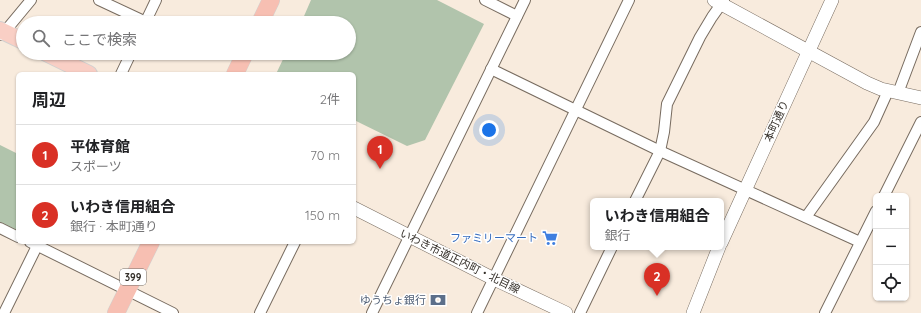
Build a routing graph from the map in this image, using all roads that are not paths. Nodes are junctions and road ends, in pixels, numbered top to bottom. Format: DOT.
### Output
graph roads {
  1 [pos="30,0"];
  2 [pos="99,0"];
  3 [pos="156,0"];
  4 [pos="271,0"];
  5 [pos="485,0"];
  6 [pos="525,0"];
  7 [pos="630,0"];
  8 [pos="832,0"];
  9 [pos="720,1"];
  10 [pos="17,16"];
  11 [pos="132,16"];
  12 [pos="148,16"];
  13 [pos="263,16"];
  14 [pos="517,16"];
  15 [pos="16,17"];
  16 [pos="921,32"];
  17 [pos="2,34"];
  18 [pos="16,39"];
  19 [pos="808,51"];
  20 [pos="60,60"];
  21 [pos="128,60"];
  22 [pos="242,60"];
  23 [pos="491,68"];
  24 [pos="85,72"];
  25 [pos="122,72"];
  26 [pos="236,72"];
  27 [pos="893,92"];
  28 [pos="921,98"];
  29 [pos="576,110"];
  30 [pos="921,122"];
  31 [pos="660,151"];
  32 [pos="745,189"];
  33 [pos="886,193"];
  34 [pos="636,198"];
  35 [pos="356,209"];
  36 [pos="806,217"];
  37 [pos="873,217"];
  38 [pos="0,228"];
  39 [pos="16,236"];
  40 [pos="410,236"];
  41 [pos="724,236"];
  42 [pos="860,242"];
  43 [pos="36,244"];
  44 [pos="38,244"];
  45 [pos="150,244"];
  46 [pos="294,244"];
  47 [pos="611,250"];
  48 [pos="718,250"];
  49 [pos="494,278"];
  50 [pos="127,290"];
  51 [pos="4,313"];
  52 [pos="116,313"];
  53 [pos="174,313"];
  54 [pos="260,313"];
  55 [pos="372,313"];
  56 [pos="477,313"];
  57 [pos="566,313"];
  58 [pos="580,313"];
  59 [pos="693,313"];
  60 [pos="825,313"];
  1 -- 10 [label="street"];
  2 -- 11 [label="street"];
  3 -- 12 [label="street"];
  4 -- 13 [label="highway"];
  5 -- 14 [label="street"];
  6 -- 14 [label="street"];
  7 -- 29 [label="street"];
  8 -- 19 [label="street, 本町通り"];
  9 -- 19 [label="street"];
  9 -- 31 [label="street"];
  14 -- 23 [label="street"];
  15 -- 17 [label="street"];
  16 -- 27 [label="street"];
  17 -- 18 [label="main road"];
  19 -- 27 [label="street"];
  19 -- 32 [label="street, 本町通り"];
  20 -- 24 [label="main road"];
  21 -- 25 [label="street"];
  22 -- 26 [label="highway"];
  23 -- 29 [label="street"];
  23 -- 40 [label="street"];
  27 -- 28 [label="street"];
  27 -- 36 [label="street"];
  29 -- 31 [label="street"];
  29 -- 49 [label="street"];
  30 -- 33 [label="street"];
  31 -- 32 [label="street"];
  31 -- 34 [label="street"];
  32 -- 36 [label="street"];
  32 -- 41 [label="street, 本町通り"];
  35 -- 40 [label="street, いわき市道正内町・北目線"];
  36 -- 42 [label="street"];
  37 -- 42 [label="street"];
  38 -- 39 [label="street"];
  40 -- 49 [label="street, いわき市道正内町・北目線"];
  40 -- 55 [label="street"];
  42 -- 60 [label="street"];
  43 -- 51 [label="street"];
  44 -- 50 [label="street"];
  45 -- 50 [label="highway, 399"];
  46 -- 54 [label="street"];
  47 -- 58 [label="street"];
  48 -- 59 [label="street"];
  49 -- 56 [label="street"];
  49 -- 57 [label="street, いわき市道正内町・北目線"];
  50 -- 52 [label="highway, 399"];
  50 -- 53 [label="street"];
}
